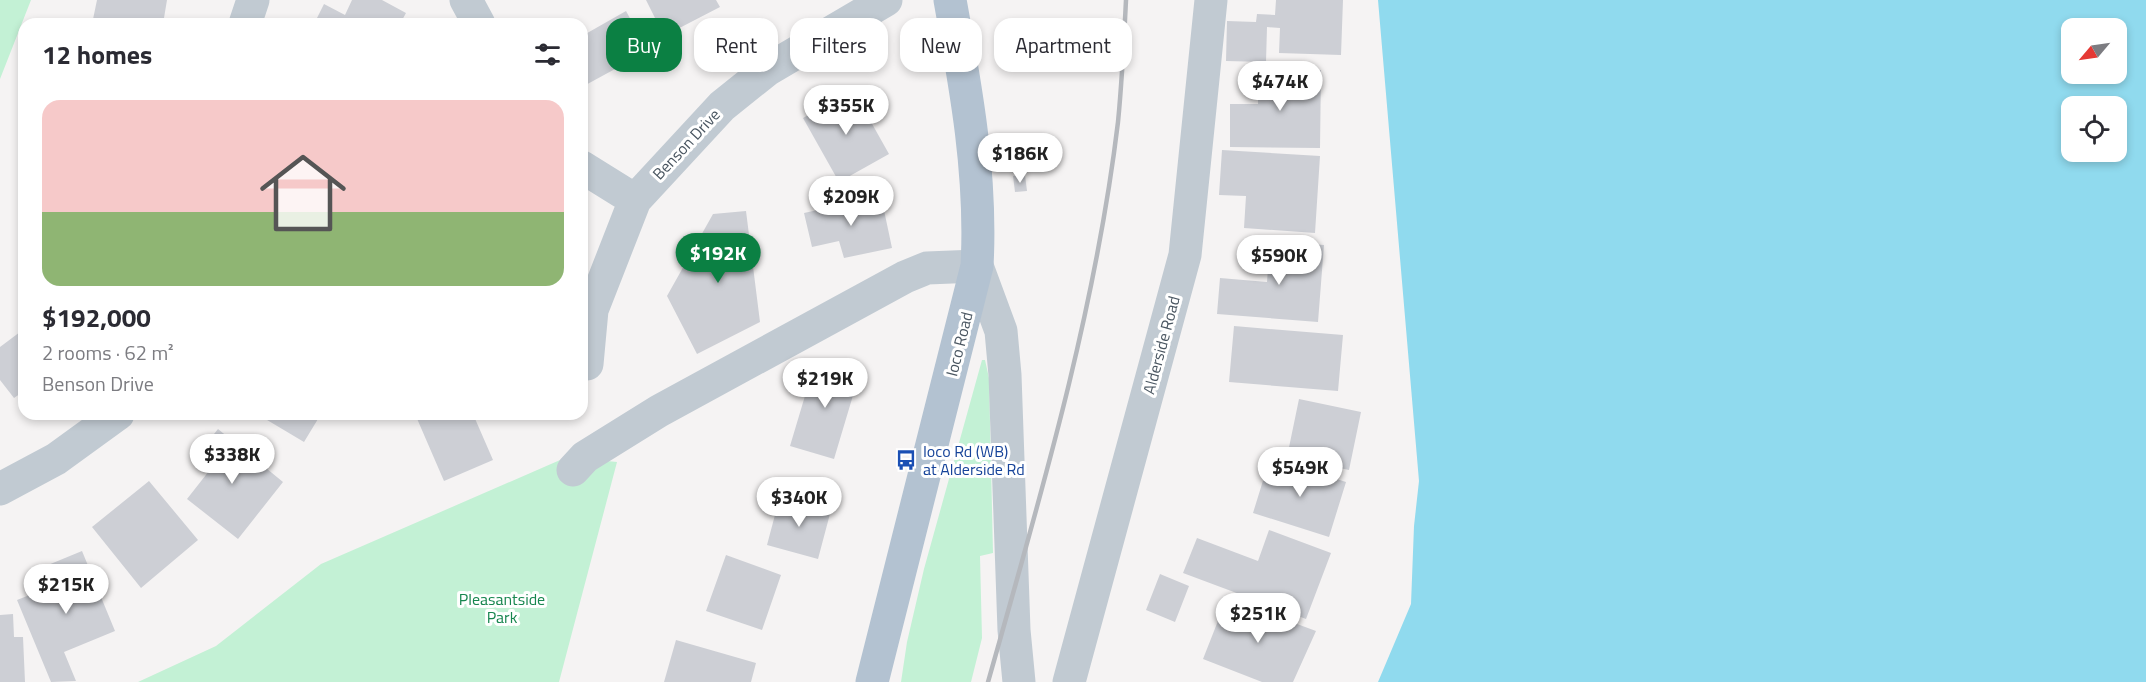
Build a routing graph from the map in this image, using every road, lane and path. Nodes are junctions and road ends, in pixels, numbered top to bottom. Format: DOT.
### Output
graph roads {
  1 [pos="253,0"];
  2 [pos="466,0"];
  3 [pos="886,0"];
  4 [pos="950,0"];
  5 [pos="1211,0"];
  6 [pos="246,18"];
  7 [pos="476,18"];
  8 [pos="588,171"];
  9 [pos="635,200"];
  10 [pos="977,266"];
  11 [pos="588,353"];
  12 [pos="110,420"];
  13 [pos="573,470"];
  14 [pos="0,489"];
  15 [pos="872,682"];
  16 [pos="1019,682"];
  17 [pos="1069,682"];
  1 -- 6 [label="street"];
  2 -- 7 [label="street"];
  3 -- 9 [label="street, Benson Drive"];
  4 -- 10 [label="main road, Ioco Road"];
  5 -- 17 [label="street, Alderside Road"];
  8 -- 9 [label="street"];
  9 -- 11 [label="street, Benson Drive"];
  10 -- 13 [label="street"];
  10 -- 15 [label="main road, Ioco Road"];
  10 -- 16 [label="street"];
  12 -- 14 [label="street"];
}
